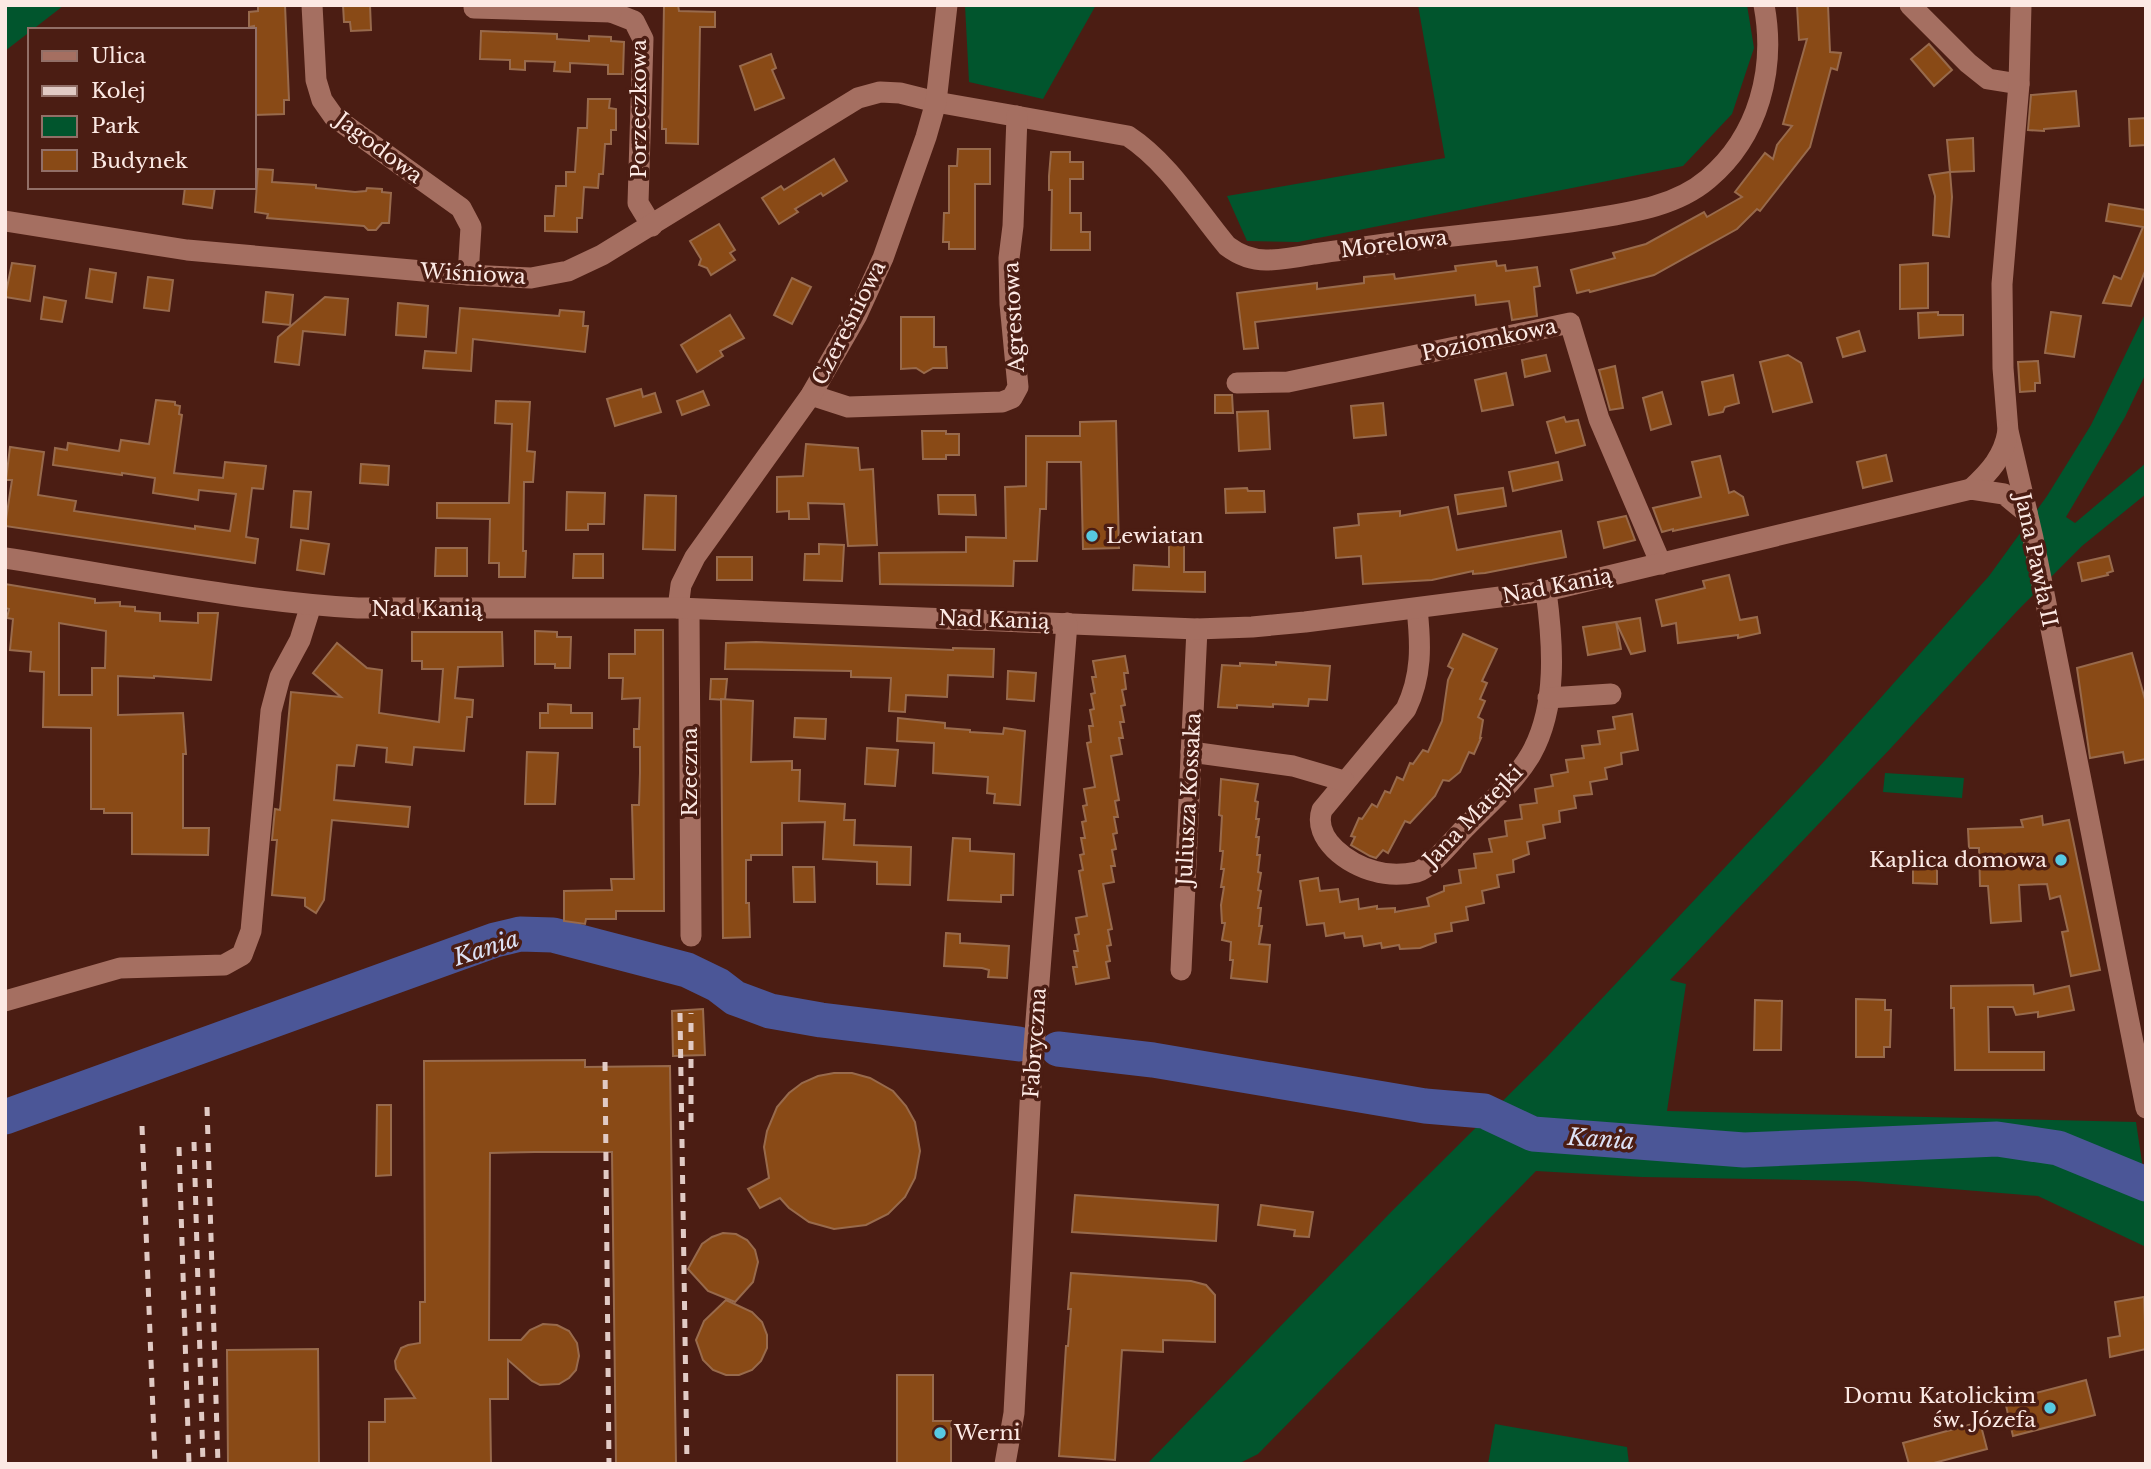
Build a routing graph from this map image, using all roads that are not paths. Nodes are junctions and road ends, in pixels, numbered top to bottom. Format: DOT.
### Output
graph roads {
  1 [pos="312,5"];
  2 [pos="947,5"];
  3 [pos="1764,5"];
  4 [pos="1910,5"];
  5 [pos="2021,5"];
  6 [pos="474,8"];
  7 [pos="612,9"];
  8 [pos="2019,84"];
  9 [pos="936,102"];
  10 [pos="1017,116"];
  11 [pos="5,221"];
  12 [pos="652,226"];
  13 [pos="468,275"];
  14 [pos="1237,383"];
  15 [pos="811,395"];
  16 [pos="2008,431"];
  17 [pos="1971,489"];
  18 [pos="2026,513"];
  19 [pos="5,558"];
  20 [pos="1661,564"];
  21 [pos="1546,592"];
  22 [pos="311,605"];
  23 [pos="684,608"];
  24 [pos="1417,609"];
  25 [pos="1067,623"];
  26 [pos="1197,629"];
  27 [pos="1611,694"];
  28 [pos="1548,698"];
  29 [pos="1191,752"];
  30 [pos="1345,781"];
  31 [pos="691,936"];
  32 [pos="1181,970"];
  33 [pos="5,1000"];
  34 [pos="2146,1108"];
  35 [pos="1005,1464"];
  1 -- 13 [label="street, Jagodowa"];
  2 -- 9 [label="street, Czereśniowa"];
  3 -- 10 [label="street, Morelowa"];
  4 -- 8 [label="street"];
  5 -- 8 [label="street, Jana Pawła II"];
  6 -- 7 [label="street"];
  7 -- 12 [label="street, Porzeczkowa"];
  8 -- 16 [label="street, Jana Pawła II"];
  9 -- 10 [label="street, Morelowa"];
  9 -- 12 [label="street, Wiśniowa"];
  9 -- 15 [label="street, Czereśniowa"];
  10 -- 15 [label="street, Agrestowa"];
  11 -- 13 [label="street, Wiśniowa"];
  12 -- 13 [label="street, Wiśniowa"];
  14 -- 20 [label="street, Poziomkowa"];
  15 -- 23 [label="street, Czereśniowa"];
  16 -- 17 [label="street"];
  16 -- 18 [label="street, Jana Pawła II"];
  17 -- 18 [label="street, Nad Kanią"];
  17 -- 20 [label="street, Nad Kanią"];
  18 -- 34 [label="street, Jana Pawła II"];
  19 -- 22 [label="street, Nad Kanią"];
  20 -- 21 [label="street, Nad Kanią"];
  21 -- 24 [label="street, Nad Kanią"];
  21 -- 28 [label="street, Jana Matejki"];
  22 -- 23 [label="street, Nad Kanią"];
  22 -- 33 [label="street"];
  23 -- 25 [label="street, Nad Kanią"];
  23 -- 31 [label="street, Rzeczna"];
  24 -- 26 [label="street, Nad Kanią"];
  24 -- 30 [label="street, Jana Matejki"];
  25 -- 26 [label="street, Nad Kanią"];
  25 -- 35 [label="street, Fabryczna"];
  26 -- 29 [label="street, Juliusza Kossaka"];
  27 -- 28 [label="street"];
  28 -- 30 [label="street, Jana Matejki"];
  29 -- 30 [label="street"];
  29 -- 32 [label="street, Juliusza Kossaka"];
}
